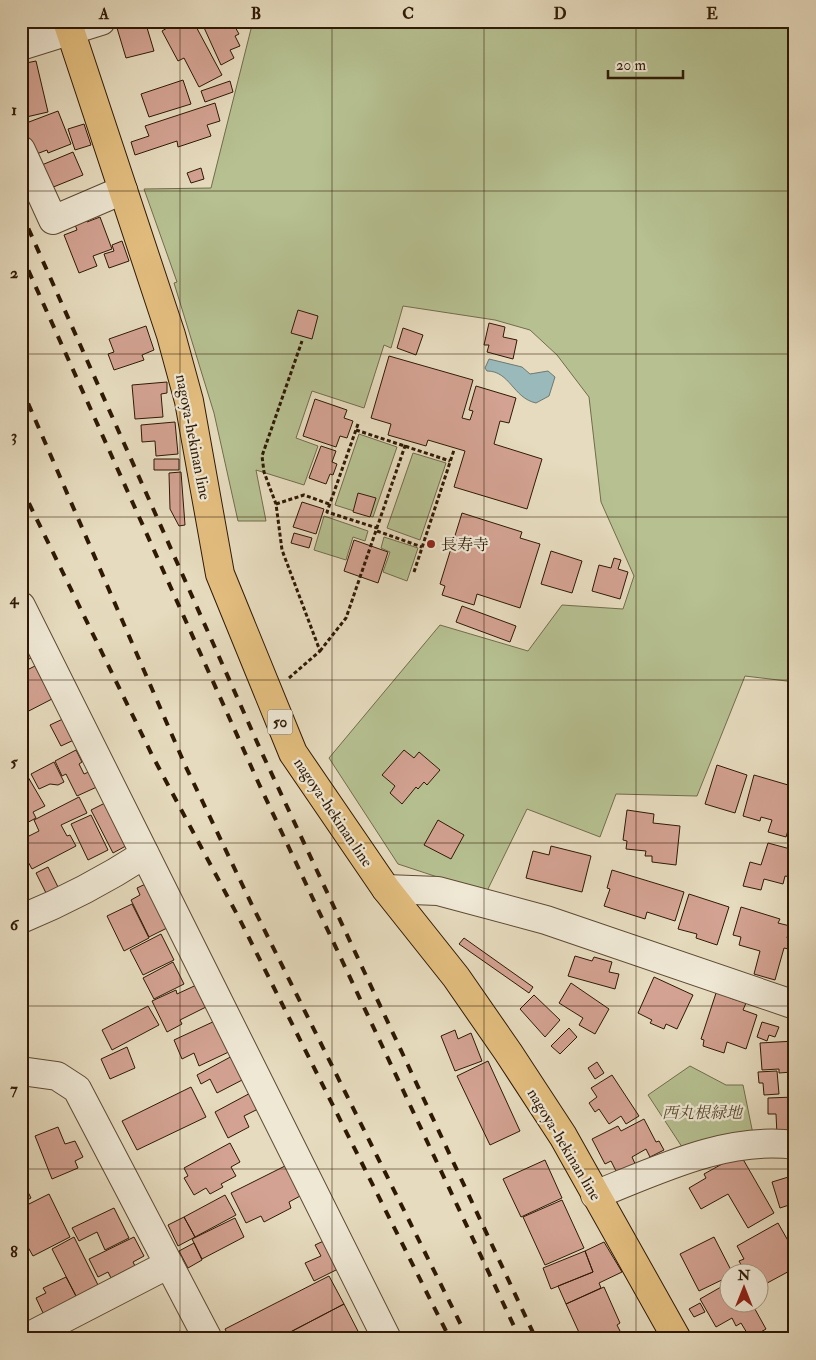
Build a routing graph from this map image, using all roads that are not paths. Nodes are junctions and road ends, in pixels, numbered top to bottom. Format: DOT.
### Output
graph roads {
  1 [pos="101,21"];
  2 [pos="69,26"];
  3 [pos="21,46"];
  4 [pos="21,150"];
  5 [pos="123,190"];
  6 [pos="21,606"];
  7 [pos="145,854"];
  8 [pos="386,889"];
  9 [pos="21,919"];
  10 [pos="795,1005"];
  11 [pos="21,1071"];
  12 [pos="795,1145"];
  13 [pos="595,1195"];
  14 [pos="169,1264"];
  15 [pos="25,1336"];
  16 [pos="208,1339"];
  17 [pos="387,1339"];
  18 [pos="677,1339"];
  1 -- 2 [label="street"];
  2 -- 3 [label="street"];
  2 -- 5 [label="main road, nagoya-hekinan line / 50"];
  4 -- 5 [label="street"];
  5 -- 8 [label="main road, nagoya-hekinan line / 50"];
  6 -- 7 [label="street"];
  7 -- 9 [label="street"];
  7 -- 17 [label="street"];
  8 -- 10 [label="street"];
  8 -- 13 [label="main road, nagoya-hekinan line / 50"];
  11 -- 14 [label="street"];
  12 -- 13 [label="street"];
  13 -- 18 [label="main road, nagoya-hekinan line / 50"];
  14 -- 15 [label="street"];
  14 -- 16 [label="street"];
}
